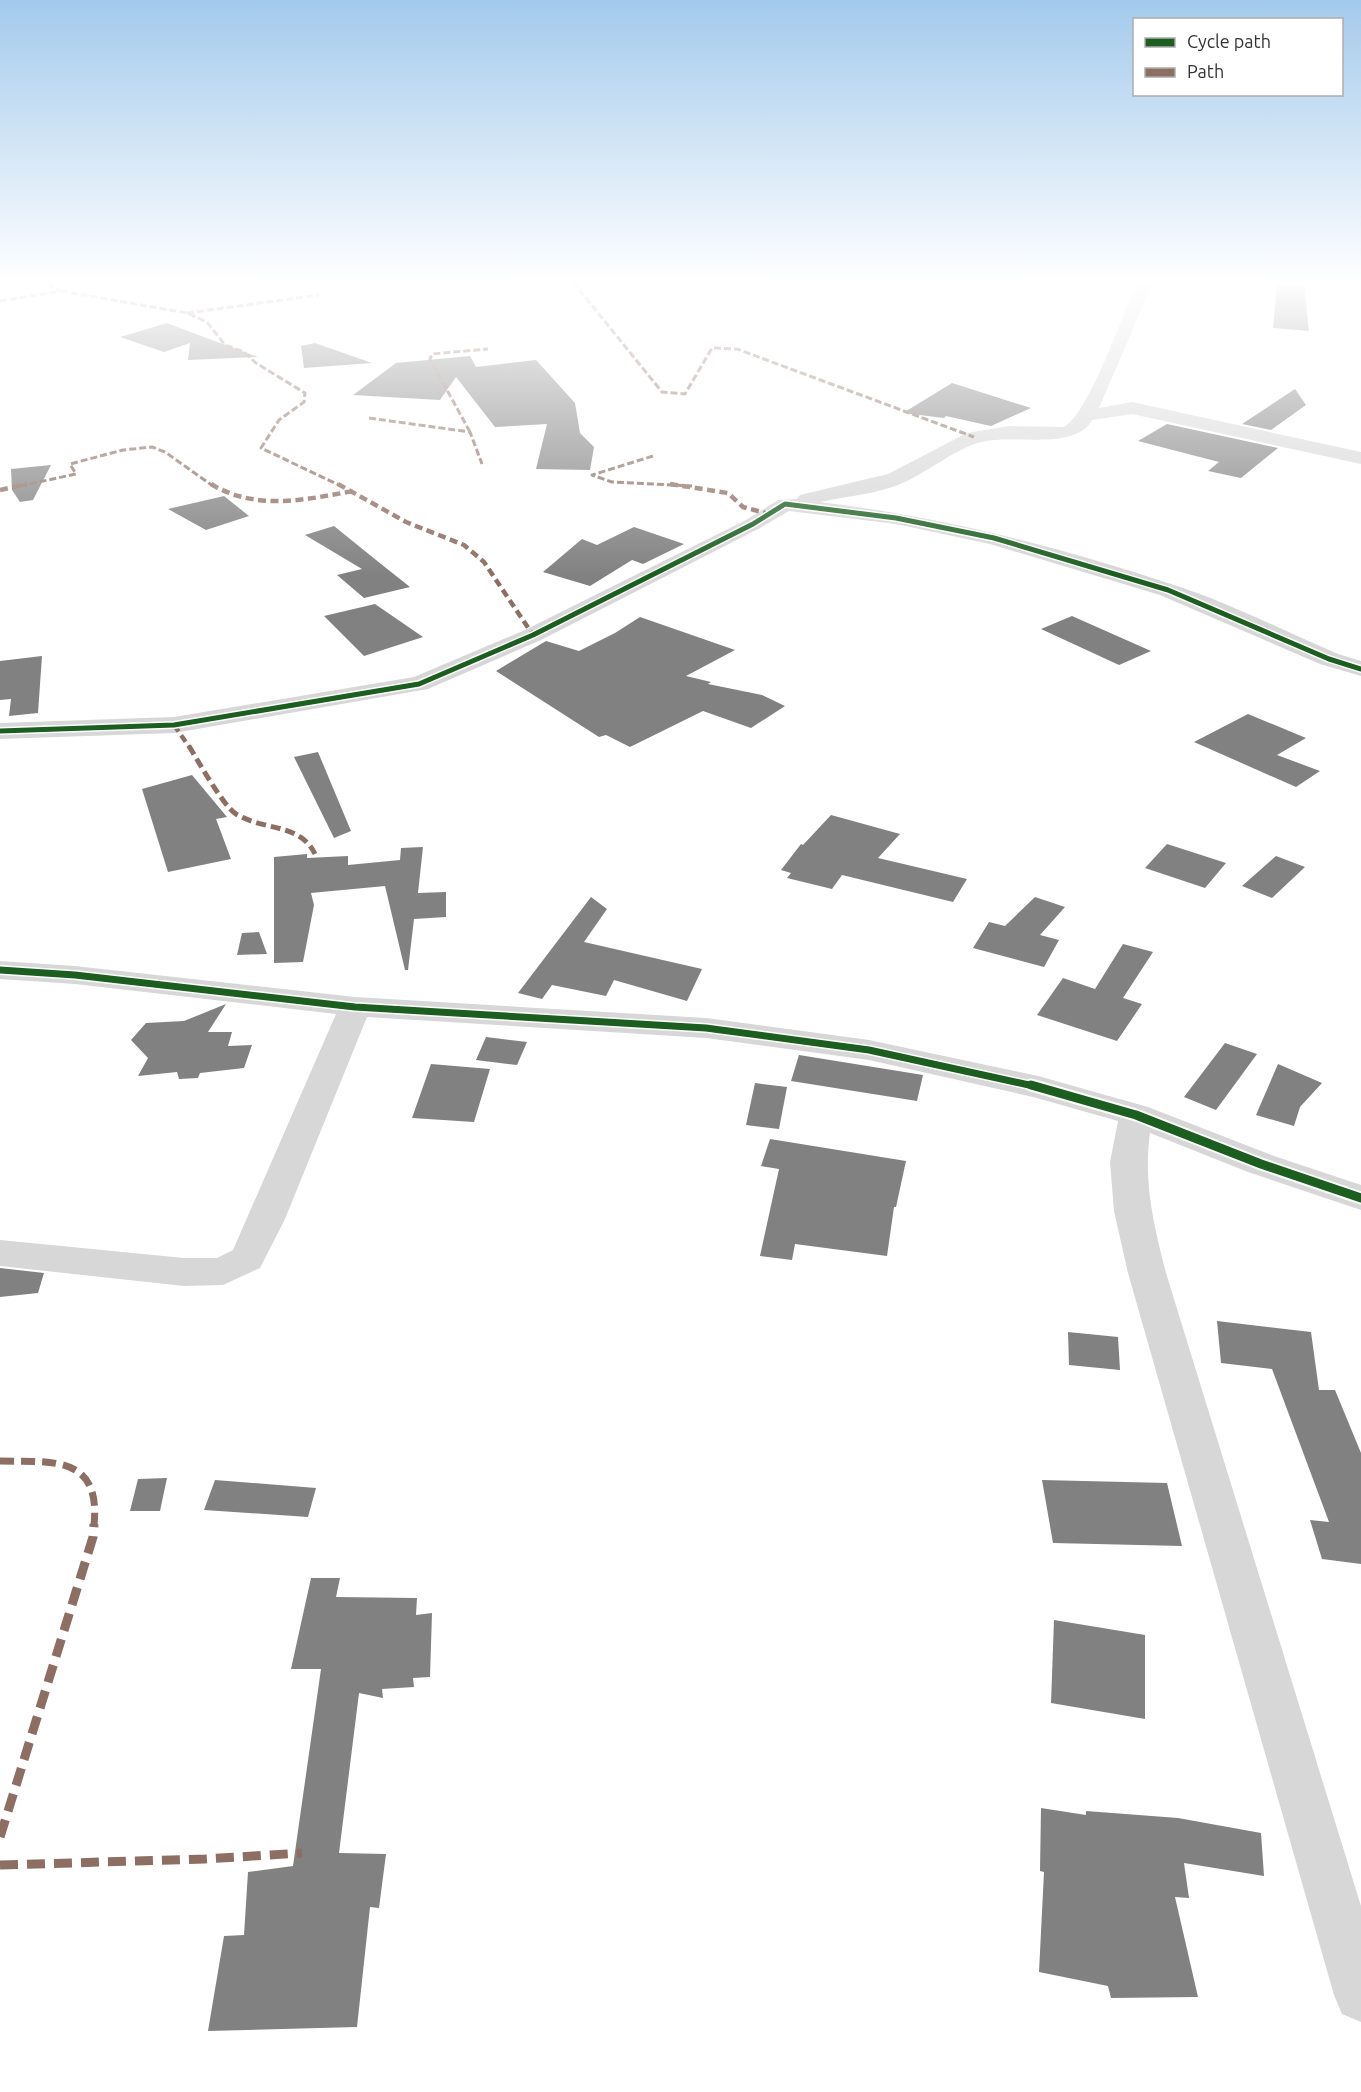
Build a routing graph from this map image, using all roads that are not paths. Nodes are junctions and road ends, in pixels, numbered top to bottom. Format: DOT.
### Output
graph roads {
  1 [pos="1104,380"];
  2 [pos="1084,416"];
  3 [pos="1361,458"];
  4 [pos="785,504"];
  5 [pos="1361,669"];
  6 [pos="0,731"];
  7 [pos="0,970"];
  8 [pos="355,1007"];
  9 [pos="1137,1115"];
  10 [pos="1361,1198"];
  11 [pos="0,1253"];
  12 [pos="1361,1995"];
  1 -- 2 [label="street"];
  2 -- 3 [label="street"];
  2 -- 4 [label="street"];
  4 -- 5 [label="street"];
  4 -- 6 [label="street"];
  7 -- 8 [label="street"];
  8 -- 9 [label="street"];
  8 -- 11 [label="street"];
  9 -- 10 [label="street"];
  9 -- 12 [label="street"];
}
